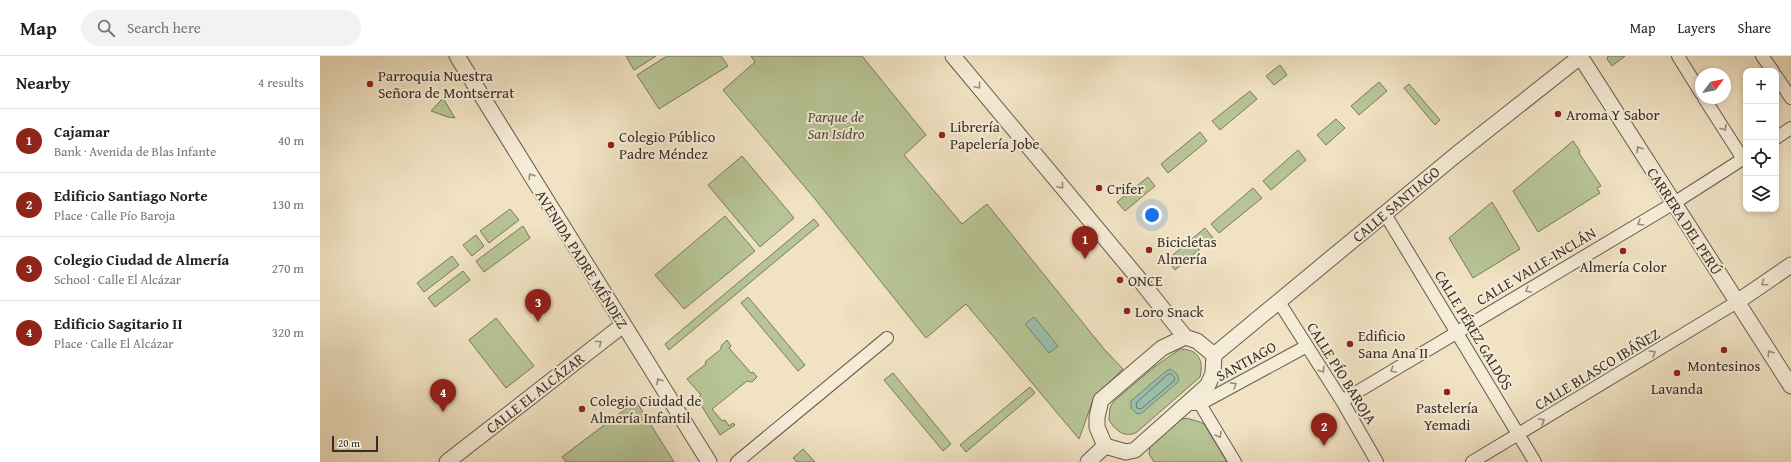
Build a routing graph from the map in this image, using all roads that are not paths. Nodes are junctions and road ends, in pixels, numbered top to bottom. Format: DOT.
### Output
graph roads {
  1 [pos="457,56"];
  2 [pos="953,56"];
  3 [pos="1581,56"];
  4 [pos="1678,56"];
  5 [pos="1762,56"];
  6 [pos="1771,68"];
  7 [pos="1779,80"];
  8 [pos="1695,83"];
  9 [pos="1791,98"];
  10 [pos="1708,104"];
  11 [pos="1791,128"];
  12 [pos="1779,136"];
  13 [pos="1743,156"];
  14 [pos="1743,159"];
  15 [pos="1674,203"];
  16 [pos="1384,214"];
  17 [pos="1791,265"];
  18 [pos="1279,302"];
  19 [pos="1737,302"];
  20 [pos="623,325"];
  21 [pos="1457,332"];
  22 [pos="1185,337"];
  23 [pos="887,338"];
  24 [pos="1307,346"];
  25 [pos="1214,355"];
  26 [pos="1790,382"];
  27 [pos="1342,401"];
  28 [pos="1200,404"];
  29 [pos="1184,408"];
  30 [pos="1518,435"];
  31 [pos="1105,446"];
  32 [pos="1139,456"];
  33 [pos="447,462"];
  34 [pos="709,462"];
  35 [pos="737,462"];
  36 [pos="1088,462"];
  37 [pos="1235,462"];
  38 [pos="1377,462"];
  39 [pos="1472,462"];
  40 [pos="1534,462"];
  20 -- 1 [label="street, AVENIDA PADRE MÉNDEZ, one-way"];
  2 -- 22 [label="street, one-way"];
  15 -- 3 [label="street, CARRERA DEL PERÚ, one-way"];
  3 -- 16 [label="street, CALLE SANTIAGO"];
  4 -- 8 [label="street"];
  5 -- 6 [label="street"];
  7 -- 9 [label="street"];
  10 -- 13 [label="street, one-way"];
  11 -- 12 [label="street"];
  14 -- 15 [label="street, CALLE VALLE-INCLÁN"];
  15 -- 19 [label="street, CARRERA DEL PERÚ"];
  15 -- 21 [label="street, CALLE VALLE-INCLÁN, one-way"];
  16 -- 18 [label="street, CALLE SANTIAGO"];
  16 -- 21 [label="street, CALLE PÉREZ GALDÓS"];
  17 -- 19 [label="street, one-way"];
  18 -- 24 [label="street, CALLE PÍO BAROJA"];
  18 -- 25 [label="street, CALLE SANTIAGO"];
  26 -- 19 [label="street, CARRERA DEL PERÚ, one-way"];
  30 -- 19 [label="street, CALLE BLASCO IBÁÑEZ, one-way"];
  33 -- 20 [label="street, CALLE EL ALCÁZAR, one-way"];
  34 -- 20 [label="street, AVENIDA PADRE MÉNDEZ, one-way"];
  21 -- 27 [label="street, CALLE VALLE-INCLÁN, one-way"];
  21 -- 30 [label="street, CALLE PÉREZ GALDÓS"];
  22 -- 25 [label="street"];
  22 -- 31 [label="street"];
  23 -- 35 [label="street"];
  24 -- 27 [label="street, CALLE PÍO BAROJA, one-way"];
  28 -- 24 [label="street, SANTIAGO, one-way"];
  25 -- 29 [label="street"];
  27 -- 38 [label="street, CALLE PÍO BAROJA"];
  28 -- 29 [label="street, SANTIAGO"];
  28 -- 37 [label="street, one-way"];
  29 -- 32 [label="street"];
  30 -- 39 [label="street, CALLE BLASCO IBÁÑEZ"];
  30 -- 40 [label="street, CALLE PÉREZ GALDÓS"];
  31 -- 32 [label="street"];
  31 -- 36 [label="street"];
}
